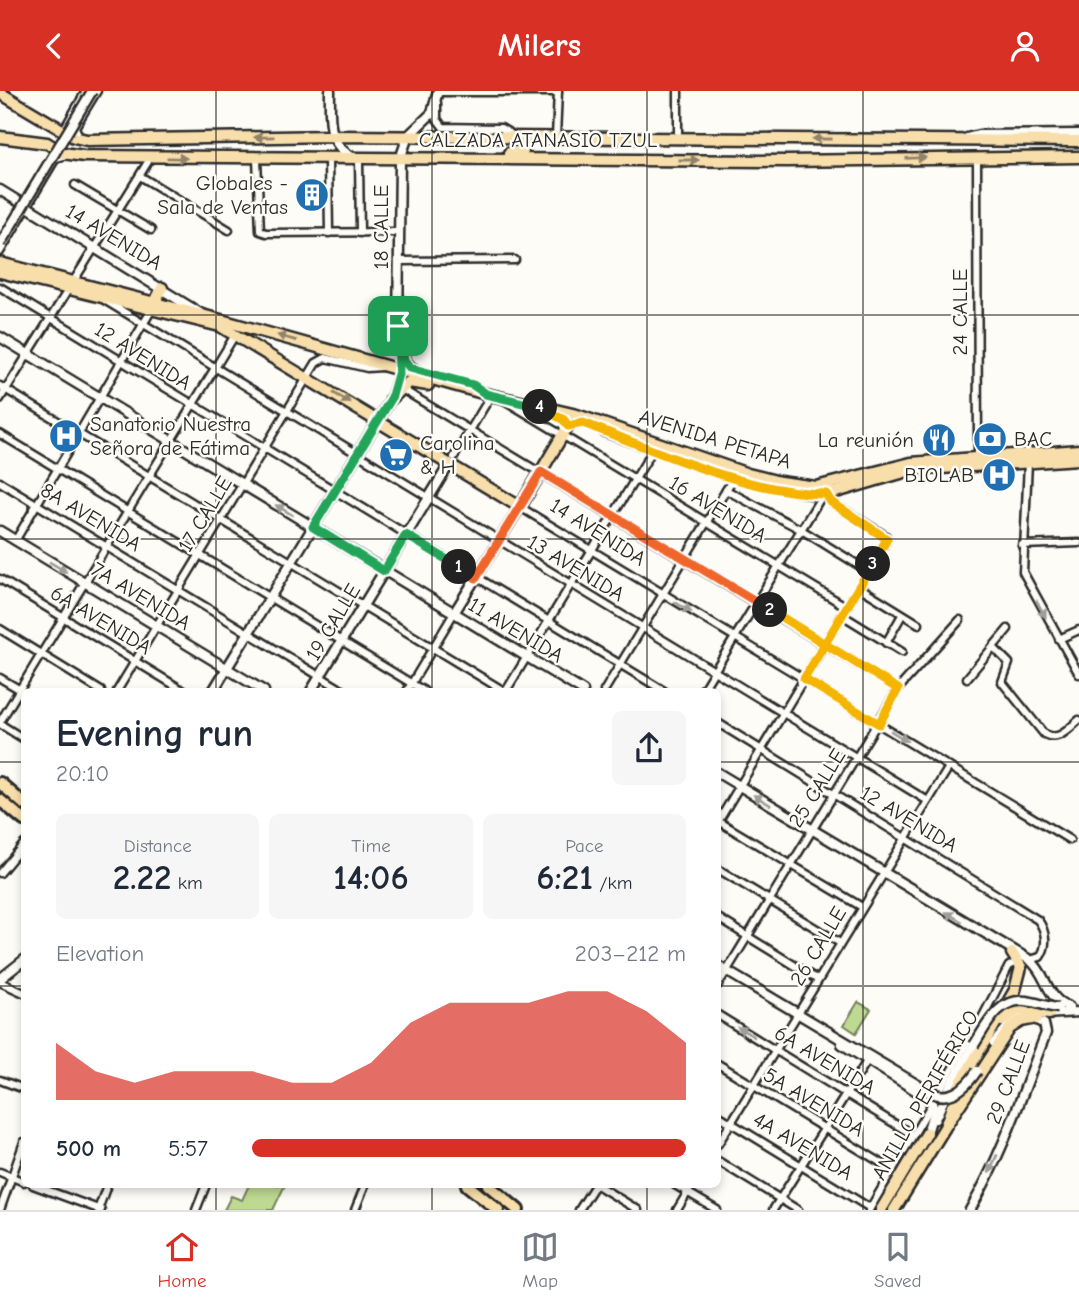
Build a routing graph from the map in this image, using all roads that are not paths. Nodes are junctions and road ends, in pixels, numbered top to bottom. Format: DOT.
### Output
graph roads {
  1 [pos="76,91"];
  2 [pos="95,91"];
  3 [pos="330,91"];
  4 [pos="558,91"];
  5 [pos="678,91"];
  6 [pos="438,92"];
  7 [pos="0,93"];
  8 [pos="84,93"];
  9 [pos="437,103"];
  10 [pos="63,131"];
  11 [pos="1079,134"];
  12 [pos="332,136"];
  13 [pos="0,137"];
  14 [pos="408,137"];
  15 [pos="556,137"];
  16 [pos="517,138"];
  17 [pos="678,138"];
  18 [pos="80,139"];
  19 [pos="964,139"];
  20 [pos="1079,141"];
  21 [pos="54,146"];
  22 [pos="73,155"];
  23 [pos="151,157"];
  24 [pos="1079,157"];
  25 [pos="977,158"];
  26 [pos="257,159"];
  27 [pos="328,159"];
  28 [pos="358,159"];
  29 [pos="400,159"];
  30 [pos="457,160"];
  31 [pos="140,176"];
  32 [pos="75,185"];
  33 [pos="0,190"];
  34 [pos="24,205"];
  35 [pos="117,210"];
  36 [pos="151,230"];
  37 [pos="229,230"];
  38 [pos="399,232"];
  39 [pos="329,233"];
  40 [pos="360,233"];
  41 [pos="0,237"];
  42 [pos="0,244"];
  43 [pos="95,247"];
  44 [pos="0,252"];
  45 [pos="515,260"];
  46 [pos="398,261"];
  47 [pos="0,263"];
  48 [pos="0,272"];
  49 [pos="70,285"];
  50 [pos="0,287"];
  51 [pos="162,289"];
  52 [pos="100,297"];
  53 [pos="153,308"];
  54 [pos="203,315"];
  55 [pos="49,319"];
  56 [pos="142,326"];
  57 [pos="220,326"];
  58 [pos="398,326"];
  59 [pos="235,335"];
  60 [pos="0,337"];
  61 [pos="28,355"];
  62 [pos="325,358"];
  63 [pos="120,363"];
  64 [pos="387,367"];
  65 [pos="214,369"];
  66 [pos="399,371"];
  67 [pos="307,377"];
  68 [pos="3,388"];
  69 [pos="400,388"];
  70 [pos="100,397"];
  71 [pos="500,397"];
  72 [pos="487,398"];
  73 [pos="0,399"];
  74 [pos="391,399"];
  75 [pos="191,406"];
  76 [pos="545,408"];
  77 [pos="287,413"];
  78 [pos="378,420"];
  79 [pos="568,426"];
  80 [pos="470,429"];
  81 [pos="79,433"];
  82 [pos="0,434"];
  83 [pos="563,436"];
  84 [pos="170,440"];
  85 [pos="656,446"];
  86 [pos="265,450"];
  87 [pos="1079,450"];
  88 [pos="357,456"];
  89 [pos="1079,459"];
  90 [pos="452,460"];
  91 [pos="978,461"];
  92 [pos="1028,462"];
  93 [pos="57,470"];
  94 [pos="541,472"];
  95 [pos="149,476"];
  96 [pos="734,477"];
  97 [pos="634,479"];
  98 [pos="0,482"];
  99 [pos="243,485"];
  100 [pos="726,490"];
  101 [pos="334,492"];
  102 [pos="825,494"];
  103 [pos="428,499"];
  104 [pos="37,505"];
  105 [pos="520,507"];
  106 [pos="127,512"];
  107 [pos="612,515"];
  108 [pos="221,519"];
  109 [pos="706,523"];
  110 [pos="313,527"];
  111 [pos="800,529"];
  112 [pos="0,531"];
  113 [pos="406,535"];
  114 [pos="15,541"];
  115 [pos="499,541"];
  116 [pos="1079,543"];
  117 [pos="1021,545"];
  118 [pos="106,547"];
  119 [pos="590,551"];
  120 [pos="200,556"];
  121 [pos="684,559"];
  122 [pos="291,562"];
  123 [pos="778,566"];
  124 [pos="384,571"];
  125 [pos="868,571"];
  126 [pos="476,578"];
  127 [pos="0,579"];
  128 [pos="84,583"];
  129 [pos="570,585"];
  130 [pos="859,587"];
  131 [pos="178,591"];
  132 [pos="663,594"];
  133 [pos="270,598"];
  134 [pos="756,602"];
  135 [pos="363,606"];
  136 [pos="847,607"];
  137 [pos="454,613"];
  138 [pos="842,615"];
  139 [pos="902,615"];
  140 [pos="63,618"];
  141 [pos="960,620"];
  142 [pos="548,621"];
  143 [pos="919,624"];
  144 [pos="156,626"];
  145 [pos="642,628"];
  146 [pos="1008,628"];
  147 [pos="0,629"];
  148 [pos="1079,630"];
  149 [pos="249,634"];
  150 [pos="734,637"];
  151 [pos="1059,639"];
  152 [pos="342,641"];
  153 [pos="886,642"];
  154 [pos="825,643"];
  155 [pos="993,647"];
  156 [pos="433,649"];
  157 [pos="902,652"];
  158 [pos="41,654"];
  159 [pos="527,657"];
  160 [pos="135,661"];
  161 [pos="620,665"];
  162 [pos="227,669"];
  163 [pos="714,671"];
  164 [pos="1079,674"];
  165 [pos="320,677"];
  166 [pos="0,678"];
  167 [pos="967,678"];
  168 [pos="804,679"];
  169 [pos="412,684"];
  170 [pos="24,688"];
  171 [pos="96,688"];
  172 [pos="119,688"];
  173 [pos="179,688"];
  174 [pos="215,688"];
  175 [pos="259,688"];
  176 [pos="313,688"];
  177 [pos="339,688"];
  178 [pos="409,688"];
  179 [pos="419,688"];
  180 [pos="500,688"];
  181 [pos="507,688"];
  182 [pos="578,688"];
  183 [pos="606,688"];
  184 [pos="659,688"];
  185 [pos="704,688"];
  186 [pos="898,689"];
  187 [pos="21,690"];
  188 [pos="21,692"];
  189 [pos="783,713"];
  190 [pos="1079,720"];
  191 [pos="0,723"];
  192 [pos="879,724"];
  193 [pos="721,725"];
  194 [pos="21,737"];
  195 [pos="761,750"];
  196 [pos="855,758"];
  197 [pos="949,767"];
  198 [pos="721,775"];
  199 [pos="0,783"];
  200 [pos="739,786"];
  201 [pos="834,794"];
  202 [pos="0,800"];
  203 [pos="21,801"];
  204 [pos="928,801"];
  205 [pos="721,816"];
  206 [pos="21,818"];
  207 [pos="721,823"];
  208 [pos="811,830"];
  209 [pos="905,837"];
  210 [pos="1070,839"];
  211 [pos="21,848"];
  212 [pos="791,864"];
  213 [pos="721,871"];
  214 [pos="0,873"];
  215 [pos="883,874"];
  216 [pos="769,900"];
  217 [pos="862,907"];
  218 [pos="721,920"];
  219 [pos="747,936"];
  220 [pos="840,943"];
  221 [pos="1021,958"];
  222 [pos="21,963"];
  223 [pos="722,969"];
  224 [pos="818,980"];
  225 [pos="0,981"];
  226 [pos="21,992"];
  227 [pos="1074,1007"];
  228 [pos="1054,1011"];
  229 [pos="1079,1012"];
  230 [pos="796,1016"];
  231 [pos="721,1017"];
  232 [pos="1037,1018"];
  233 [pos="994,1028"];
  234 [pos="840,1041"];
  235 [pos="994,1043"];
  236 [pos="775,1050"];
  237 [pos="867,1061"];
  238 [pos="721,1066"];
  239 [pos="0,1080"];
  240 [pos="753,1086"];
  241 [pos="21,1088"];
  242 [pos="846,1093"];
  243 [pos="933,1103"];
  244 [pos="721,1117"];
  245 [pos="730,1123"];
  246 [pos="945,1127"];
  247 [pos="824,1129"];
  248 [pos="927,1133"];
  249 [pos="914,1135"];
  250 [pos="721,1139"];
  251 [pos="21,1151"];
  252 [pos="721,1163"];
  253 [pos="802,1165"];
  254 [pos="893,1170"];
  255 [pos="0,1172"];
  256 [pos="12,1177"];
  257 [pos="21,1181"];
  258 [pos="41,1188"];
  259 [pos="106,1188"];
  260 [pos="205,1188"];
  261 [pos="364,1188"];
  262 [pos="471,1188"];
  263 [pos="495,1188"];
  264 [pos="594,1188"];
  265 [pos="601,1188"];
  266 [pos="681,1188"];
  267 [pos="690,1188"];
  268 [pos="688,1192"];
  269 [pos="780,1199"];
  270 [pos="873,1209"];
  271 [pos="0,1210"];
  272 [pos="99,1210"];
  273 [pos="195,1210"];
  274 [pos="355,1210"];
  275 [pos="498,1210"];
  276 [pos="518,1210"];
  277 [pos="579,1210"];
  278 [pos="638,1210"];
  279 [pos="677,1210"];
  280 [pos="717,1210"];
  281 [pos="773,1210"];
  282 [pos="798,1210"];
  283 [pos="894,1210"];
  284 [pos="970,1210"];
  1 -- 8 [label="street"];
  2 -- 18 [label="street"];
  2 -- 42 [label="street, bridge"];
  3 -- 12 [label="street"];
  4 -- 6 [label="street"];
  4 -- 15 [label="street"];
  5 -- 17 [label="street"];
  6 -- 9 [label="street"];
  7 -- 10 [label="main road, CALZADA ATANASIO TZUL"];
  8 -- 10 [label="street"];
  9 -- 14 [label="street, 18 CALLE"];
  9 -- 16 [label="street"];
  10 -- 18 [label="main road, CALZADA ATANASIO TZUL"];
  11 -- 19 [label="street, CALZADA ATANASIO TZUL"];
  12 -- 14 [label="main road, CALZADA ATANASIO TZUL"];
  12 -- 18 [label="main road, CALZADA ATANASIO TZUL, one-way"];
  12 -- 28 [label="street"];
  13 -- 21 [label="main road, CALZADA ATANASIO TZUL"];
  14 -- 16 [label="main road, CALZADA ATANASIO TZUL"];
  14 -- 29 [label="street, 18 CALLE"];
  15 -- 16 [label="main road, CALZADA ATANASIO TZUL"];
  15 -- 17 [label="main road, CALZADA ATANASIO TZUL"];
  16 -- 30 [label="main road"];
  19 -- 17 [label="main road, CALZADA ATANASIO TZUL, one-way"];
  19 -- 20 [label="main road, CALZADA ATANASIO TZUL"];
  21 -- 22 [label="main road, CALZADA ATANASIO TZUL"];
  21 -- 34 [label="street"];
  22 -- 23 [label="main road, CALZADA ATANASIO TZUL"];
  22 -- 34 [label="street"];
  23 -- 26 [label="main road, CALZADA ATANASIO TZUL, one-way"];
  23 -- 31 [label="street"];
  24 -- 25 [label="main road, CALZADA ATANASIO TZUL"];
  30 -- 25 [label="main road, CALZADA ATANASIO TZUL, one-way"];
  25 -- 91 [label="street, 24 CALLE"];
  26 -- 27 [label="main road, CALZADA ATANASIO TZUL"];
  26 -- 39 [label="street"];
  27 -- 28 [label="main road, CALZADA ATANASIO TZUL"];
  27 -- 39 [label="street"];
  28 -- 29 [label="main road, CALZADA ATANASIO TZUL"];
  28 -- 40 [label="street"];
  29 -- 30 [label="main road, CALZADA ATANASIO TZUL"];
  29 -- 38 [label="street, 18 CALLE"];
  31 -- 35 [label="street"];
  31 -- 37 [label="street"];
  32 -- 35 [label="street, 14 AVENIDA"];
  33 -- 34 [label="street, 14 AVENIDA"];
  34 -- 41 [label="street"];
  34 -- 43 [label="street, 14 AVENIDA"];
  34 -- 44 [label="street"];
  35 -- 36 [label="street, 14 AVENIDA"];
  35 -- 43 [label="street"];
  38 -- 40 [label="street"];
  38 -- 46 [label="street, 18 CALLE"];
  39 -- 40 [label="street"];
  43 -- 49 [label="street"];
  43 -- 51 [label="street, 14 AVENIDA"];
  45 -- 46 [label="street"];
  46 -- 58 [label="street, 18 CALLE"];
  47 -- 49 [label="main road, AVENIDA PETAPA"];
  48 -- 49 [label="main road, AVENIDA PETAPA"];
  49 -- 52 [label="main road, AVENIDA PETAPA"];
  49 -- 53 [label="main road, AVENIDA PETAPA"];
  49 -- 55 [label="street"];
  50 -- 55 [label="street, 12 AVENIDA"];
  51 -- 53 [label="main road"];
  51 -- 54 [label="street, 14 AVENIDA"];
  52 -- 53 [label="main road, AVENIDA PETAPA"];
  52 -- 56 [label="street, 13 AVENIDA"];
  53 -- 54 [label="main road, AVENIDA PETAPA"];
  53 -- 56 [label="street"];
  53 -- 57 [label="main road, AVENIDA PETAPA"];
  54 -- 57 [label="street, 14 AVENIDA"];
  64 -- 54 [label="main road, AVENIDA PETAPA, one-way"];
  55 -- 61 [label="street"];
  55 -- 63 [label="street, 12 AVENIDA"];
  56 -- 63 [label="street"];
  56 -- 65 [label="street, 13 AVENIDA"];
  57 -- 59 [label="main road, 14 AVENIDA"];
  58 -- 66 [label="street, 18 CALLE"];
  58 -- 72 [label="main road"];
  59 -- 65 [label="street"];
  59 -- 67 [label="main road, 14 AVENIDA"];
  60 -- 61 [label="street, 11 AVENIDA"];
  61 -- 68 [label="street"];
  61 -- 70 [label="street, 11 AVENIDA"];
  62 -- 64 [label="street, AVENIDA PETAPA"];
  62 -- 67 [label="street, 17 CALLE"];
  63 -- 70 [label="street"];
  63 -- 75 [label="street, 12 AVENIDA"];
  64 -- 66 [label="main road, AVENIDA PETAPA"];
  65 -- 75 [label="street"];
  65 -- 77 [label="street, 13 AVENIDA"];
  66 -- 72 [label="main road, AVENIDA PETAPA"];
  66 -- 74 [label="street, 18 CALLE"];
  67 -- 77 [label="street, 17 CALLE"];
  67 -- 78 [label="main road, 14 AVENIDA, one-way"];
  68 -- 73 [label="street"];
  68 -- 81 [label="street"];
  69 -- 72 [label="main road"];
  69 -- 74 [label="main road"];
  69 -- 80 [label="street"];
  70 -- 81 [label="street"];
  70 -- 84 [label="street, 11 AVENIDA"];
  71 -- 72 [label="main road, AVENIDA PETAPA"];
  71 -- 76 [label="main road, AVENIDA PETAPA"];
  71 -- 83 [label="street, 16 AVENIDA"];
  72 -- 80 [label="street, 19 CALLE"];
  74 -- 78 [label="street, 18 CALLE"];
  75 -- 84 [label="street"];
  75 -- 86 [label="street, 12 AVENIDA"];
  76 -- 79 [label="main road"];
  76 -- 85 [label="main road, AVENIDA PETAPA"];
  77 -- 86 [label="street, 17 CALLE"];
  77 -- 88 [label="street, 13 AVENIDA"];
  78 -- 88 [label="street, 18 CALLE"];
  78 -- 90 [label="main road, 14 AVENIDA"];
  79 -- 83 [label="main road"];
  79 -- 85 [label="main road, AVENIDA PETAPA"];
  80 -- 90 [label="street, 19 CALLE"];
  80 -- 94 [label="street"];
  81 -- 93 [label="street"];
  81 -- 95 [label="street"];
  82 -- 93 [label="street"];
  83 -- 94 [label="main road"];
  83 -- 97 [label="street, 16 AVENIDA"];
  84 -- 95 [label="street"];
  84 -- 99 [label="street, 11 AVENIDA"];
  85 -- 91 [label="main road, AVENIDA PETAPA"];
  85 -- 96 [label="main road, AVENIDA PETAPA"];
  85 -- 97 [label="street"];
  86 -- 99 [label="street, 17 CALLE"];
  86 -- 101 [label="street, 12 AVENIDA"];
  87 -- 91 [label="main road, AVENIDA PETAPA"];
  88 -- 101 [label="street, 18 CALLE"];
  88 -- 103 [label="street, 13 AVENIDA"];
  89 -- 92 [label="main road, AVENIDA PETAPA"];
  90 -- 103 [label="street, 19 CALLE"];
  90 -- 105 [label="main road, 14 AVENIDA"];
  91 -- 92 [label="main road, AVENIDA PETAPA"];
  91 -- 102 [label="main road, AVENIDA PETAPA"];
  92 -- 117 [label="street"];
  93 -- 104 [label="street"];
  93 -- 106 [label="street"];
  94 -- 105 [label="main road"];
  94 -- 107 [label="street"];
  95 -- 106 [label="street"];
  95 -- 108 [label="street"];
  96 -- 100 [label="street"];
  96 -- 102 [label="main road, AVENIDA PETAPA"];
  97 -- 107 [label="street"];
  97 -- 109 [label="street, 16 AVENIDA"];
  98 -- 104 [label="street, 8A AVENIDA"];
  99 -- 108 [label="street, 17 CALLE"];
  110 -- 99 [label="street, 11 AVENIDA, one-way"];
  100 -- 109 [label="street"];
  100 -- 111 [label="street"];
  101 -- 110 [label="street, 18 CALLE"];
  101 -- 113 [label="street, 12 AVENIDA"];
  102 -- 111 [label="street"];
  102 -- 125 [label="street"];
  103 -- 113 [label="street, 19 CALLE"];
  103 -- 115 [label="street, 13 AVENIDA"];
  104 -- 114 [label="street"];
  104 -- 118 [label="street, 8A AVENIDA"];
  105 -- 115 [label="street"];
  105 -- 119 [label="street, 14 AVENIDA"];
  106 -- 118 [label="street"];
  106 -- 120 [label="street"];
  107 -- 119 [label="street"];
  107 -- 121 [label="street"];
  108 -- 120 [label="street, 17 CALLE"];
  108 -- 122 [label="street"];
  109 -- 121 [label="street"];
  109 -- 123 [label="street, 16 AVENIDA"];
  110 -- 122 [label="street, 18 CALLE"];
  110 -- 124 [label="street, 11 AVENIDA"];
  111 -- 123 [label="street"];
  111 -- 125 [label="street"];
  112 -- 114 [label="street, 7A AVENIDA"];
  113 -- 124 [label="street, 19 CALLE"];
  113 -- 126 [label="street, 12 AVENIDA"];
  114 -- 128 [label="street, 7A AVENIDA, one-way"];
  115 -- 126 [label="street"];
  115 -- 129 [label="street, 13 AVENIDA"];
  116 -- 117 [label="street"];
  117 -- 151 [label="street, one-way"];
  118 -- 128 [label="street"];
  118 -- 131 [label="street, 8A AVENIDA"];
  119 -- 129 [label="street"];
  119 -- 132 [label="street, 14 AVENIDA"];
  120 -- 131 [label="street, 17 CALLE"];
  120 -- 133 [label="street"];
  121 -- 132 [label="street"];
  121 -- 134 [label="street"];
  122 -- 133 [label="street, 18 CALLE"];
  122 -- 135 [label="street"];
  123 -- 134 [label="street"];
  123 -- 136 [label="street, 16 AVENIDA"];
  124 -- 135 [label="street, 19 CALLE"];
  124 -- 137 [label="street, 11 AVENIDA"];
  125 -- 130 [label="street"];
  126 -- 137 [label="street"];
  126 -- 142 [label="street, 12 AVENIDA"];
  127 -- 140 [label="street, 6A AVENIDA"];
  128 -- 140 [label="street"];
  128 -- 144 [label="street, 7A AVENIDA"];
  129 -- 142 [label="street"];
  129 -- 145 [label="street, 13 AVENIDA"];
  130 -- 136 [label="street"];
  130 -- 139 [label="street"];
  131 -- 144 [label="street, 17 CALLE"];
  131 -- 149 [label="street, 8A AVENIDA"];
  132 -- 145 [label="street"];
  132 -- 150 [label="street, 14 AVENIDA, one-way"];
  133 -- 149 [label="street, 18 CALLE"];
  133 -- 152 [label="street"];
  134 -- 150 [label="street"];
  134 -- 154 [label="street"];
  135 -- 152 [label="street, 19 CALLE"];
  135 -- 156 [label="street"];
  136 -- 138 [label="street"];
  137 -- 156 [label="street"];
  137 -- 159 [label="street, 11 AVENIDA"];
  138 -- 153 [label="street"];
  138 -- 154 [label="street"];
  139 -- 143 [label="street"];
  139 -- 153 [label="street"];
  140 -- 158 [label="street"];
  140 -- 160 [label="street, 6A AVENIDA"];
  141 -- 186 [label="street, 25 CALLE"];
  142 -- 159 [label="street"];
  142 -- 161 [label="street, 12 AVENIDA"];
  144 -- 160 [label="street, 17 CALLE"];
  144 -- 162 [label="street, 7A AVENIDA"];
  145 -- 161 [label="street"];
  145 -- 163 [label="street, 13 AVENIDA"];
  146 -- 155 [label="street"];
  147 -- 158 [label="street"];
  148 -- 151 [label="street"];
  149 -- 162 [label="street, 18 CALLE"];
  149 -- 165 [label="street, 8A AVENIDA"];
  150 -- 163 [label="street"];
  150 -- 168 [label="street, 14 AVENIDA"];
  151 -- 164 [label="street"];
  152 -- 165 [label="street, 19 CALLE"];
  152 -- 169 [label="street"];
  153 -- 157 [label="street"];
  154 -- 168 [label="street"];
  154 -- 186 [label="street"];
  155 -- 167 [label="street"];
  155 -- 190 [label="street"];
  156 -- 169 [label="street"];
  156 -- 180 [label="street"];
  158 -- 170 [label="street"];
  158 -- 171 [label="street"];
  159 -- 181 [label="street"];
  159 -- 182 [label="street, 11 AVENIDA"];
  160 -- 172 [label="street, 17 CALLE"];
  160 -- 173 [label="street, 6A AVENIDA"];
  161 -- 183 [label="street"];
  161 -- 184 [label="street, 12 AVENIDA"];
  162 -- 174 [label="street, 18 CALLE"];
  162 -- 175 [label="street, 7A AVENIDA"];
  163 -- 185 [label="street"];
  163 -- 189 [label="street, 13 AVENIDA"];
  165 -- 176 [label="street, 19 CALLE"];
  165 -- 177 [label="street, 8A AVENIDA"];
  166 -- 187 [label="street"];
  168 -- 189 [label="street"];
  168 -- 192 [label="street, 14 AVENIDA"];
  169 -- 178 [label="street"];
  169 -- 179 [label="street"];
  186 -- 192 [label="street, 25 CALLE"];
  188 -- 191 [label="street"];
  189 -- 195 [label="street"];
  189 -- 196 [label="street, 13 AVENIDA"];
  191 -- 194 [label="street"];
  192 -- 196 [label="street, 25 CALLE"];
  192 -- 197 [label="street, 14 AVENIDA, one-way"];
  193 -- 195 [label="street, 12 AVENIDA"];
  195 -- 200 [label="street"];
  195 -- 201 [label="street, 12 AVENIDA"];
  196 -- 201 [label="street, 25 CALLE"];
  196 -- 204 [label="street, 13 AVENIDA"];
  197 -- 204 [label="street, 26 CALLE"];
  197 -- 210 [label="street, 14 AVENIDA"];
  198 -- 200 [label="street"];
  199 -- 203 [label="highway"];
  200 -- 205 [label="street"];
  208 -- 200 [label="street, one-way"];
  201 -- 208 [label="street, 25 CALLE"];
  201 -- 209 [label="street, 12 AVENIDA"];
  202 -- 206 [label="highway"];
  204 -- 209 [label="street, 26 CALLE"];
  207 -- 212 [label="street"];
  208 -- 212 [label="street, 25 CALLE"];
  208 -- 215 [label="street"];
  209 -- 215 [label="street, 26 CALLE"];
  209 -- 221 [label="street, 12 AVENIDA"];
  211 -- 214 [label="street"];
  212 -- 216 [label="street, 25 CALLE"];
  212 -- 217 [label="street"];
  213 -- 216 [label="street"];
  215 -- 217 [label="street, 26 CALLE"];
  221 -- 215 [label="street, one-way"];
  216 -- 219 [label="street, 25 CALLE"];
  216 -- 220 [label="street"];
  217 -- 220 [label="street, 26 CALLE"];
  218 -- 219 [label="street"];
  219 -- 223 [label="street, 25 CALLE"];
  219 -- 224 [label="street"];
  220 -- 224 [label="street, 26 CALLE"];
  221 -- 227 [label="street"];
  221 -- 233 [label="main road, ANILLO PERIFÉRICO"];
  221 -- 243 [label="street"];
  222 -- 225 [label="street"];
  223 -- 230 [label="street"];
  224 -- 230 [label="street, 26 CALLE"];
  225 -- 226 [label="street"];
  227 -- 228 [label="street, ANILLO PERIFÉRICO"];
  228 -- 229 [label="street"];
  228 -- 233 [label="main road"];
  228 -- 235 [label="street"];
  228 -- 248 [label="street, ANILLO PERIFÉRICO, bridge"];
  230 -- 234 [label="street"];
  230 -- 236 [label="street, 26 CALLE"];
  236 -- 231 [label="street, 6A AVENIDA, one-way"];
  232 -- 235 [label="street, 29 CALLE"];
  232 -- 246 [label="main road"];
  232 -- 284 [label="street, 29 CALLE, one-way"];
  233 -- 246 [label="main road, ANILLO PERIFÉRICO"];
  234 -- 235 [label="street, bridge"];
  234 -- 237 [label="street"];
  236 -- 240 [label="street, 26 CALLE"];
  236 -- 242 [label="street, 6A AVENIDA"];
  237 -- 242 [label="street"];
  237 -- 243 [label="street"];
  238 -- 240 [label="street, 5A AVENIDA"];
  239 -- 241 [label="street"];
  240 -- 245 [label="street, 26 CALLE"];
  240 -- 247 [label="street, 5A AVENIDA"];
  242 -- 247 [label="street"];
  242 -- 249 [label="street, 6A AVENIDA"];
  243 -- 248 [label="street"];
  243 -- 249 [label="street"];
  244 -- 245 [label="street, 4A AVENIDA"];
  245 -- 250 [label="street, 26 CALLE"];
  245 -- 253 [label="street, 4A AVENIDA"];
  246 -- 283 [label="main road, ANILLO PERIFÉRICO"];
  247 -- 253 [label="street"];
  247 -- 254 [label="street, 5A AVENIDA"];
  248 -- 270 [label="main road, ANILLO PERIFÉRICO"];
  249 -- 254 [label="street"];
  251 -- 256 [label="street"];
  252 -- 269 [label="street"];
  253 -- 269 [label="street"];
  253 -- 270 [label="street, 4A AVENIDA"];
  254 -- 270 [label="street"];
  255 -- 256 [label="street"];
  256 -- 257 [label="street"];
  256 -- 271 [label="street"];
  258 -- 272 [label="street"];
  259 -- 272 [label="street"];
  260 -- 273 [label="street"];
  261 -- 274 [label="street"];
  262 -- 275 [label="highway"];
  263 -- 276 [label="highway"];
  264 -- 277 [label="street"];
  265 -- 278 [label="street"];
  266 -- 268 [label="street"];
  267 -- 268 [label="street"];
  268 -- 279 [label="street"];
  268 -- 280 [label="street"];
  269 -- 281 [label="street"];
  269 -- 282 [label="street"];
}
